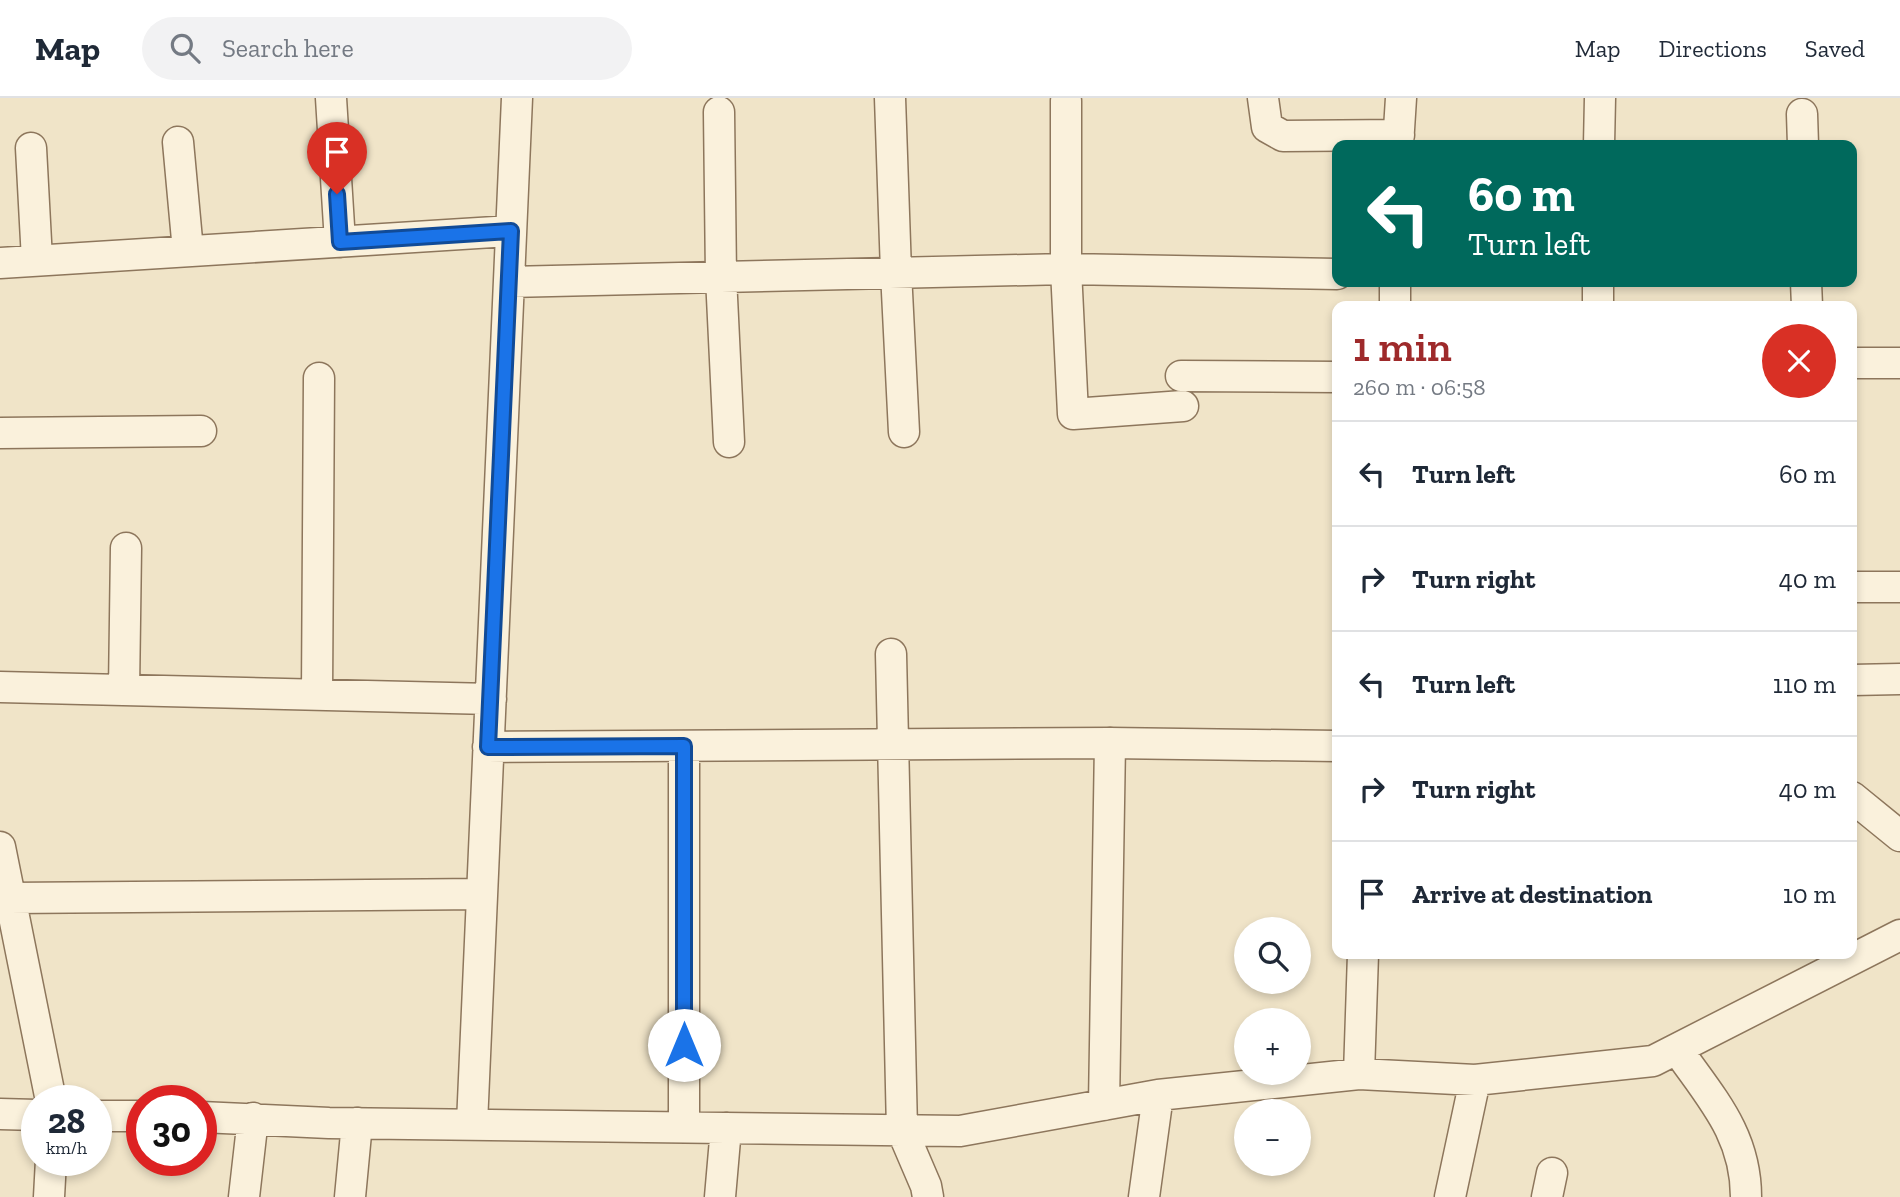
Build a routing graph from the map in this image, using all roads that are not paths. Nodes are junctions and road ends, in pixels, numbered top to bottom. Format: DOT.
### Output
graph roads {
  1 [pos="331,98"];
  2 [pos="517,98"];
  3 [pos="890,98"];
  4 [pos="1263,98"];
  5 [pos="1401,98"];
  6 [pos="1600,98"];
  7 [pos="1066,101"];
  8 [pos="719,112"];
  9 [pos="1802,114"];
  10 [pos="1399,140"];
  11 [pos="1599,140"];
  12 [pos="1802,140"];
  13 [pos="178,142"];
  14 [pos="31,148"];
  15 [pos="511,231"];
  16 [pos="340,242"];
  17 [pos="188,251"];
  18 [pos="37,261"];
  19 [pos="0,263"];
  20 [pos="1066,269"];
  21 [pos="896,272"];
  22 [pos="1332,274"];
  23 [pos="721,277"];
  24 [pos="509,282"];
  25 [pos="1857,363"];
  26 [pos="1900,363"];
  27 [pos="1181,376"];
  28 [pos="1332,377"];
  29 [pos="319,378"];
  30 [pos="1183,406"];
  31 [pos="201,430"];
  32 [pos="904,432"];
  33 [pos="0,433"];
  34 [pos="729,442"];
  35 [pos="126,548"];
  36 [pos="1857,587"];
  37 [pos="1900,587"];
  38 [pos="891,654"];
  39 [pos="1900,679"];
  40 [pos="1857,680"];
  41 [pos="0,687"];
  42 [pos="124,690"];
  43 [pos="317,694"];
  44 [pos="491,699"];
  45 [pos="1110,743"];
  46 [pos="892,744"];
  47 [pos="684,746"];
  48 [pos="1332,746"];
  49 [pos="488,747"];
  50 [pos="1857,801"];
  51 [pos="1900,836"];
  52 [pos="0,847"];
  53 [pos="482,894"];
  54 [pos="10,898"];
  55 [pos="1899,939"];
  56 [pos="1363,959"];
  57 [pos="1677,1049"];
  58 [pos="1359,1074"];
  59 [pos="1475,1080"];
  60 [pos="48,1085"];
  61 [pos="1158,1095"];
  62 [pos="1104,1105"];
  63 [pos="0,1114"];
  64 [pos="21,1115"];
  65 [pos="217,1117"];
  66 [pos="253,1118"];
  67 [pos="357,1123"];
  68 [pos="472,1124"];
  69 [pos="684,1127"];
  70 [pos="726,1128"];
  71 [pos="902,1130"];
  72 [pos="50,1176"];
  73 [pos="49,1197"];
  74 [pos="244,1197"];
  75 [pos="350,1197"];
  76 [pos="720,1197"];
  77 [pos="928,1197"];
  78 [pos="1144,1197"];
  79 [pos="1450,1197"];
  80 [pos="1746,1197"];
  1 -- 16 [label="street"];
  2 -- 15 [label="street"];
  3 -- 21 [label="street"];
  4 -- 10 [label="street"];
  5 -- 10 [label="street"];
  6 -- 11 [label="street"];
  7 -- 20 [label="street"];
  8 -- 23 [label="street"];
  9 -- 12 [label="street"];
  13 -- 17 [label="street"];
  14 -- 18 [label="street"];
  15 -- 16 [label="street"];
  15 -- 24 [label="street"];
  16 -- 17 [label="street"];
  17 -- 18 [label="street"];
  18 -- 19 [label="street"];
  20 -- 21 [label="street"];
  20 -- 22 [label="street"];
  20 -- 30 [label="street"];
  21 -- 23 [label="street"];
  21 -- 32 [label="street"];
  23 -- 24 [label="street"];
  23 -- 34 [label="street"];
  24 -- 44 [label="street"];
  25 -- 26 [label="street"];
  27 -- 28 [label="street"];
  29 -- 43 [label="street"];
  31 -- 33 [label="street"];
  35 -- 42 [label="street"];
  36 -- 37 [label="street"];
  38 -- 46 [label="street"];
  39 -- 40 [label="street"];
  41 -- 42 [label="street"];
  42 -- 43 [label="street"];
  43 -- 44 [label="street"];
  44 -- 49 [label="street"];
  45 -- 46 [label="street"];
  45 -- 48 [label="street"];
  45 -- 62 [label="street"];
  46 -- 47 [label="street"];
  46 -- 71 [label="street"];
  47 -- 49 [label="street"];
  47 -- 69 [label="street"];
  49 -- 53 [label="street"];
  50 -- 51 [label="street"];
  52 -- 54 [label="street"];
  53 -- 54 [label="street"];
  53 -- 68 [label="street"];
  54 -- 60 [label="street"];
  55 -- 57 [label="street"];
  56 -- 58 [label="street"];
  57 -- 59 [label="street"];
  57 -- 80 [label="street"];
  58 -- 59 [label="street"];
  58 -- 61 [label="street"];
  59 -- 79 [label="street"];
  61 -- 62 [label="street"];
  61 -- 78 [label="street"];
  62 -- 71 [label="street"];
  63 -- 64 [label="street"];
  65 -- 66 [label="street"];
  66 -- 67 [label="street"];
  66 -- 74 [label="street"];
  67 -- 68 [label="street"];
  67 -- 75 [label="street"];
  68 -- 69 [label="street"];
  69 -- 70 [label="street"];
  70 -- 71 [label="street"];
  70 -- 76 [label="street"];
  71 -- 77 [label="street"];
  72 -- 73 [label="street"];
}
